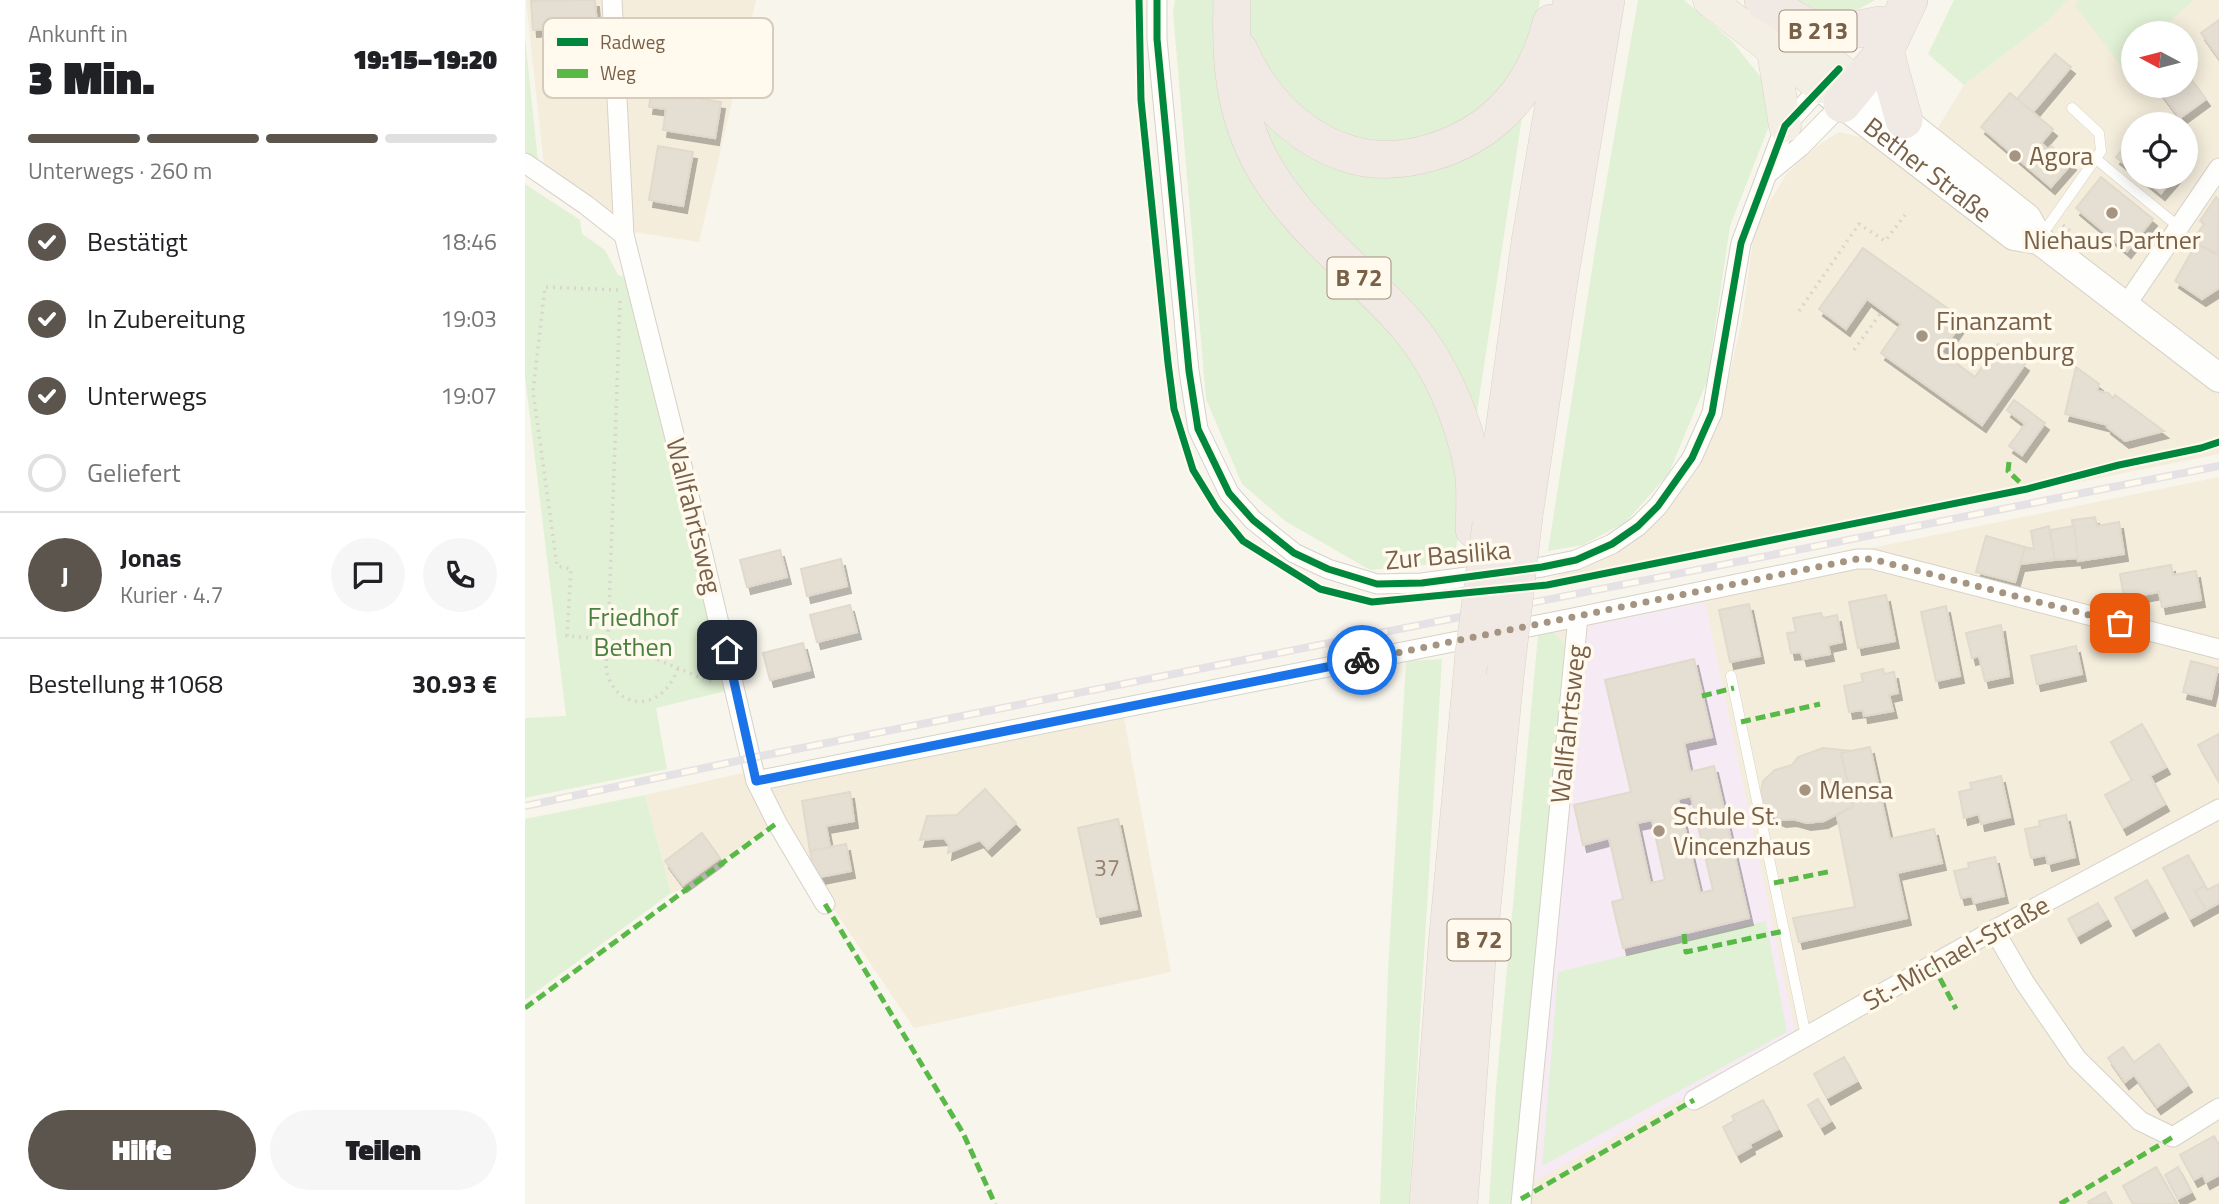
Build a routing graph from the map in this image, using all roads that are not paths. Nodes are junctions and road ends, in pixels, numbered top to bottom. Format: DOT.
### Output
graph roads {
  1 [pos="612,0"];
  2 [pos="1157,0"];
  3 [pos="1557,0"];
  4 [pos="1572,0"];
  5 [pos="1606,0"];
  6 [pos="1709,0"];
  7 [pos="1754,0"];
  8 [pos="1763,0"];
  9 [pos="1909,0"];
  10 [pos="1232,17"];
  11 [pos="613,18"];
  12 [pos="1889,25"];
  13 [pos="1773,51"];
  14 [pos="1840,86"];
  15 [pos="617,98"];
  16 [pos="2072,108"];
  17 [pos="1904,120"];
  18 [pos="1785,126"];
  19 [pos="2096,159"];
  20 [pos="525,163"];
  21 [pos="2219,168"];
  22 [pos="1767,175"];
  23 [pos="2179,227"];
  24 [pos="624,235"];
  25 [pos="2039,240"];
  26 [pos="2126,305"];
  27 [pos="2219,378"];
  28 [pos="1497,523"];
  29 [pos="1578,617"];
  30 [pos="2219,649"];
  31 [pos="1484,670"];
  32 [pos="1731,676"];
  33 [pos="756,781"];
  34 [pos="2219,808"];
  35 [pos="825,904"];
  36 [pos="1994,930"];
  37 [pos="1806,1036"];
  38 [pos="1694,1100"];
  39 [pos="2219,1108"];
  40 [pos="1428,1204"];
  41 [pos="1459,1204"];
  42 [pos="1521,1204"];
  1 -- 11 [label="street, Wallfahrtsweg"];
  2 -- 22 [label="street, Zur Basilika"];
  3 -- 10 [label="highway, B 72"];
  4 -- 28 [label="highway, B 72"];
  5 -- 28 [label="highway, B 72"];
  6 -- 13 [label="main road, B 213"];
  7 -- 14 [label="main road, B 213"];
  8 -- 12 [label="highway, B 213"];
  9 -- 12 [label="highway"];
  10 -- 28 [label="highway, B 72"];
  12 -- 14 [label="highway"];
  12 -- 17 [label="highway"];
  13 -- 14 [label="main road, B 213"];
  13 -- 18 [label="main road"];
  14 -- 17 [label="street, Bether Straße"];
  14 -- 18 [label="street, Zur Basilika"];
  14 -- 22 [label="street, Zur Basilika"];
  14 -- 25 [label="street, Bether Straße"];
  15 -- 24 [label="street, Wallfahrtsweg"];
  16 -- 19 [label="lane"];
  17 -- 25 [label="street, Bether Straße"];
  18 -- 22 [label="street, Zur Basilika"];
  19 -- 23 [label="lane"];
  19 -- 25 [label="lane"];
  20 -- 24 [label="street"];
  21 -- 23 [label="street"];
  23 -- 26 [label="street"];
  24 -- 33 [label="street, Wallfahrtsweg"];
  25 -- 26 [label="street, Bether Straße"];
  26 -- 27 [label="street, Bether Straße"];
  28 -- 31 [label="highway, B 72, bridge"];
  29 -- 30 [label="street"];
  29 -- 33 [label="street, Wallfahrtsweg"];
  29 -- 42 [label="street, Wallfahrtsweg"];
  31 -- 40 [label="highway, B 72"];
  31 -- 41 [label="highway, B 72"];
  32 -- 37 [label="lane"];
  33 -- 35 [label="street"];
  34 -- 36 [label="street, St.-Michael-Straße"];
  36 -- 37 [label="street, St.-Michael-Straße"];
  36 -- 39 [label="street"];
  37 -- 38 [label="street, St.-Michael-Straße"];
}
